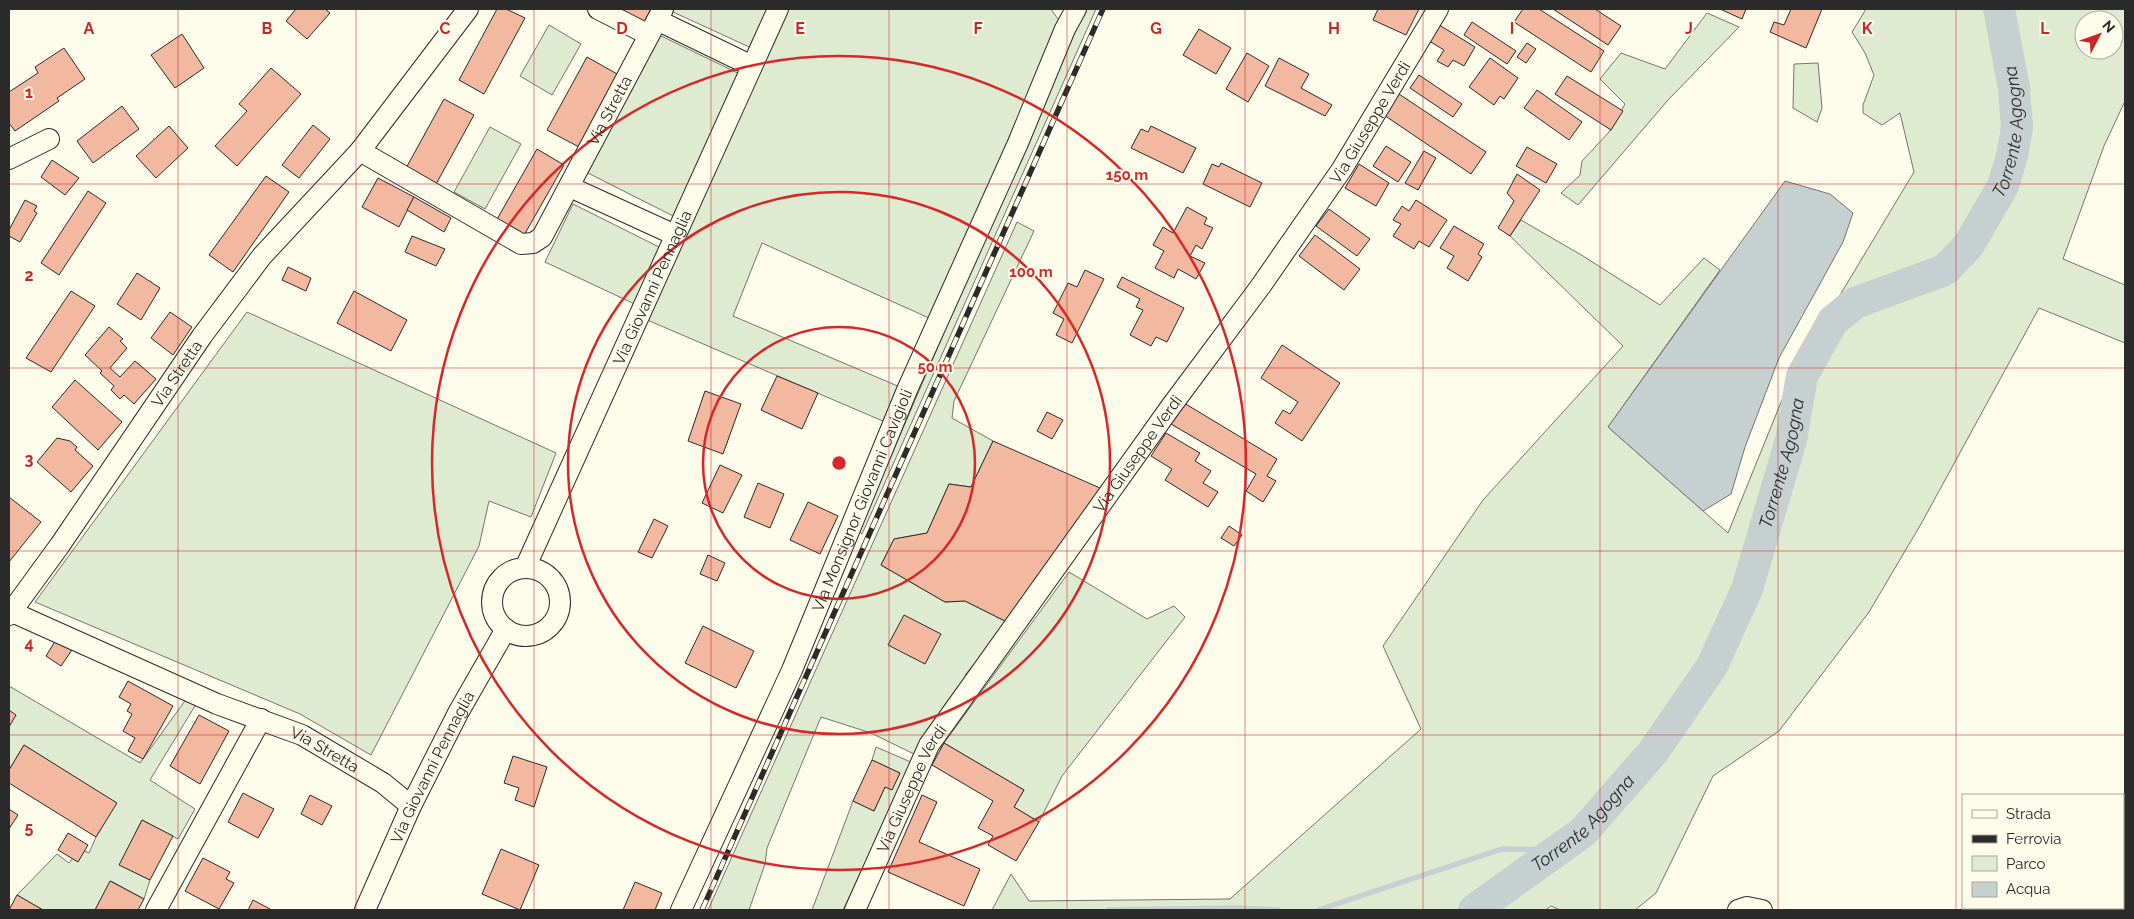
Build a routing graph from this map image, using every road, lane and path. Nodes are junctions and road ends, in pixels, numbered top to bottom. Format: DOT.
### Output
graph roads {
  1 [pos="468,9"];
  2 [pos="598,9"];
  3 [pos="778,9"];
  4 [pos="1076,9"];
  5 [pos="1438,9"];
  6 [pos="656,21"];
  7 [pos="752,66"];
  8 [pos="49,139"];
  9 [pos="360,151"];
  10 [pos="9,159"];
  11 [pos="570,186"];
  12 [pos="675,235"];
  13 [pos="524,568"];
  14 [pos="10,613"];
  15 [pos="506,629"];
  16 [pos="261,719"];
  17 [pos="411,806"];
  18 [pos="156,910"];
  19 [pos="365,910"];
  20 [pos="681,910"];
  21 [pos="856,910"];
  22 [pos="1738,910"];
  23 [pos="1762,910"];
  1 -- 9 [label="street, Via Stretta"];
  2 -- 6 [label="street"];
  3 -- 7 [label="street, Via Giovanni Pennaglia"];
  4 -- 20 [label="street, Via Monsignor Giovanni Cavigioli"];
  5 -- 21 [label="street, Via Giuseppe Verdi"];
  6 -- 7 [label="street"];
  6 -- 11 [label="street, Via Stretta"];
  7 -- 12 [label="street, Via Giovanni Pennaglia"];
  8 -- 10 [label="street"];
  9 -- 11 [label="street, Via Stretta"];
  9 -- 14 [label="street, Via Stretta"];
  11 -- 12 [label="street"];
  12 -- 13 [label="street, Via Giovanni Pennaglia"];
  13 -- 15 [label="street"];
  13 -- 15 [label="street"];
  14 -- 16 [label="street, Via Stretta"];
  15 -- 17 [label="street, Via Giovanni Pennaglia"];
  16 -- 17 [label="street, Via Stretta"];
  16 -- 18 [label="street"];
  17 -- 19 [label="street, Via Giovanni Pennaglia"];
  22 -- 23 [label="street"];
}
